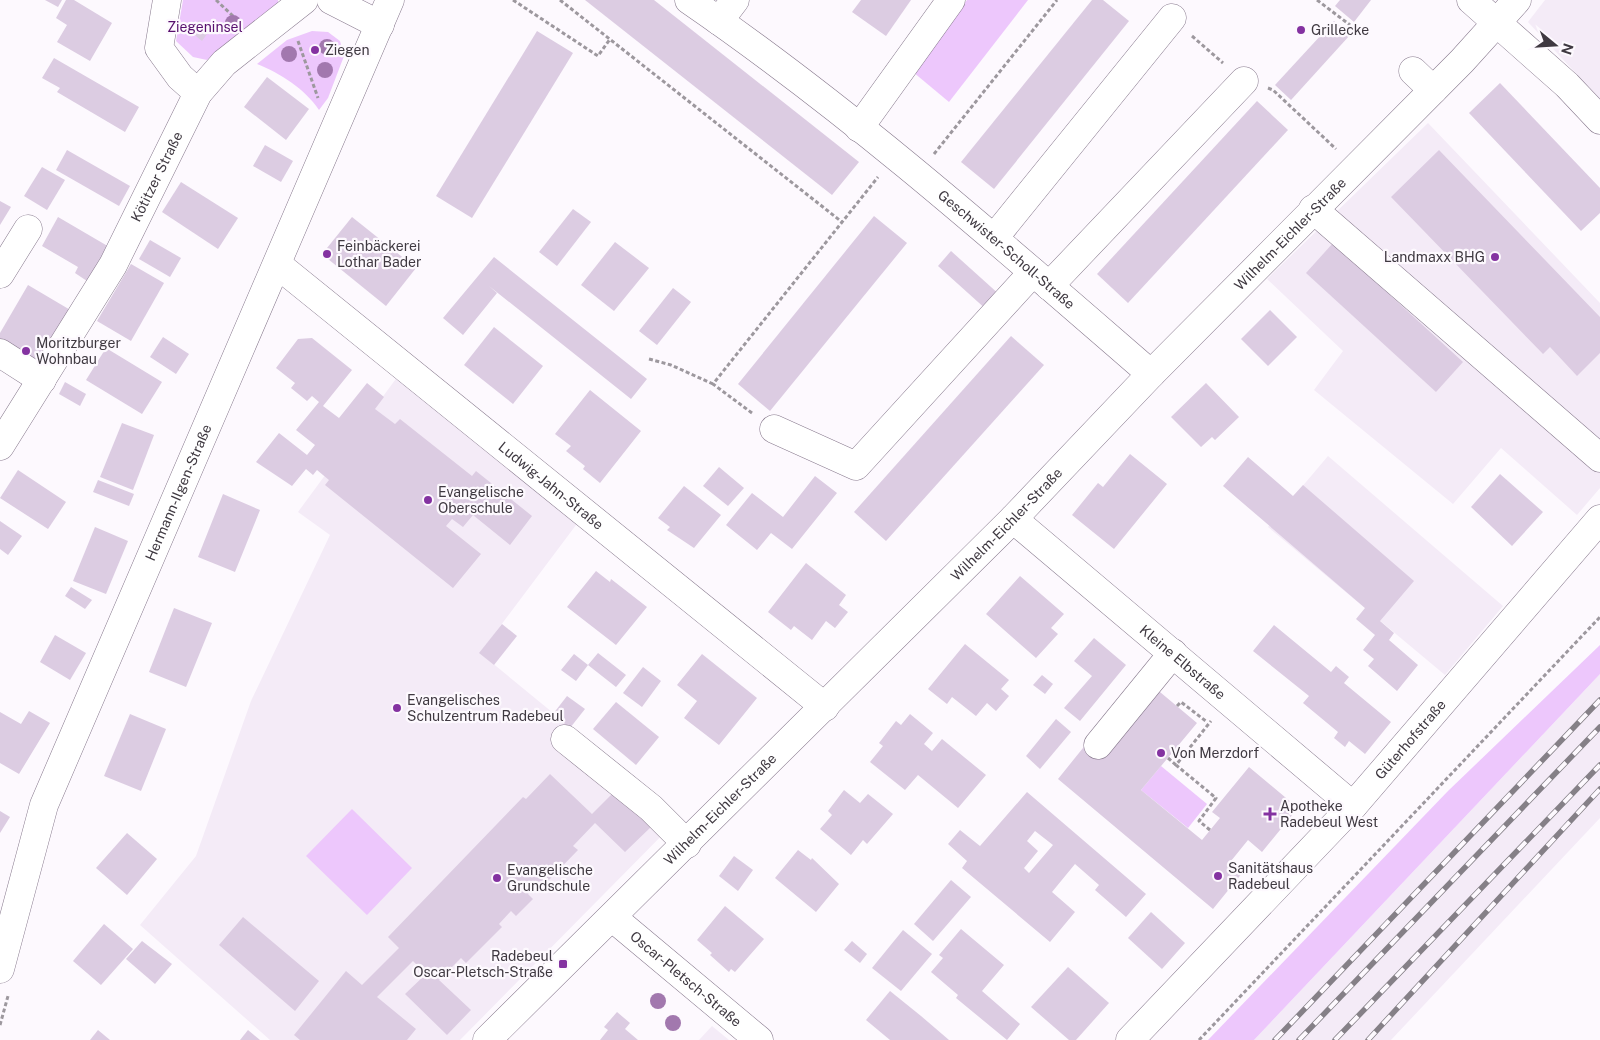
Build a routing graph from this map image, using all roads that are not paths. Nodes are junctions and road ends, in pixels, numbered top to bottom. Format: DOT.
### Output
graph roads {
  1 [pos="167,0"];
  2 [pos="331,0"];
  3 [pos="390,0"];
  4 [pos="688,0"];
  5 [pos="951,0"];
  6 [pos="1471,0"];
  7 [pos="1516,0"];
  8 [pos="296,6"];
  9 [pos="727,10"];
  10 [pos="1172,18"];
  11 [pos="1498,22"];
  12 [pos="380,25"];
  13 [pos="1414,71"];
  14 [pos="1244,81"];
  15 [pos="1433,90"];
  16 [pos="198,93"];
  17 [pos="1600,120"];
  18 [pos="859,128"];
  19 [pos="1313,209"];
  20 [pos="28,229"];
  21 [pos="994,238"];
  22 [pos="278,265"];
  23 [pos="0,274"];
  24 [pos="1041,279"];
  25 [pos="0,353"];
  26 [pos="1151,374"];
  27 [pos="42,380"];
  28 [pos="774,429"];
  29 [pos="0,446"];
  30 [pos="1600,458"];
  31 [pos="1014,519"];
  32 [pos="1600,519"];
  33 [pos="1173,653"];
  34 [pos="825,707"];
  35 [pos="566,738"];
  36 [pos="1098,745"];
  37 [pos="1353,806"];
  38 [pos="687,844"];
  39 [pos="613,918"];
  40 [pos="0,969"];
  41 [pos="487,1040"];
  42 [pos="759,1040"];
  43 [pos="1130,1040"];
  1 -- 16 [label="street"];
  2 -- 12 [label="street"];
  3 -- 12 [label="street"];
  4 -- 9 [label="street, Geschwister-Scholl-Straße"];
  5 -- 18 [label="street"];
  6 -- 11 [label="street"];
  7 -- 11 [label="street, Wilhelm-Eichler-Straße"];
  8 -- 16 [label="street, Kötitzer Straße"];
  9 -- 18 [label="street, Geschwister-Scholl-Straße"];
  10 -- 21 [label="street"];
  11 -- 15 [label="street, Wilhelm-Eichler-Straße"];
  11 -- 17 [label="street"];
  12 -- 22 [label="street, Hermann-Ilgen-Straße"];
  13 -- 15 [label="street"];
  14 -- 24 [label="street"];
  15 -- 19 [label="street, Wilhelm-Eichler-Straße"];
  16 -- 27 [label="street, Kötitzer Straße"];
  18 -- 21 [label="street, Geschwister-Scholl-Straße"];
  19 -- 26 [label="street, Wilhelm-Eichler-Straße"];
  19 -- 30 [label="street"];
  20 -- 23 [label="street"];
  21 -- 24 [label="street, Geschwister-Scholl-Straße"];
  22 -- 34 [label="street, Ludwig-Jahn-Straße"];
  22 -- 40 [label="street, Hermann-Ilgen-Straße"];
  24 -- 26 [label="street, Geschwister-Scholl-Straße"];
  24 -- 28 [label="street"];
  25 -- 27 [label="street"];
  26 -- 31 [label="street, Wilhelm-Eichler-Straße"];
  27 -- 29 [label="street, Kötitzer Straße"];
  31 -- 33 [label="street, Kleine Elbstraße"];
  31 -- 34 [label="street, Wilhelm-Eichler-Straße"];
  32 -- 37 [label="street, Güterhofstraße"];
  33 -- 36 [label="street"];
  33 -- 37 [label="street, Kleine Elbstraße"];
  34 -- 38 [label="street, Wilhelm-Eichler-Straße"];
  35 -- 38 [label="street"];
  37 -- 43 [label="street, Güterhofstraße"];
  38 -- 39 [label="street, Wilhelm-Eichler-Straße"];
  39 -- 41 [label="street, Wilhelm-Eichler-Straße"];
  39 -- 42 [label="street, Oscar-Pletsch-Straße"];
}
